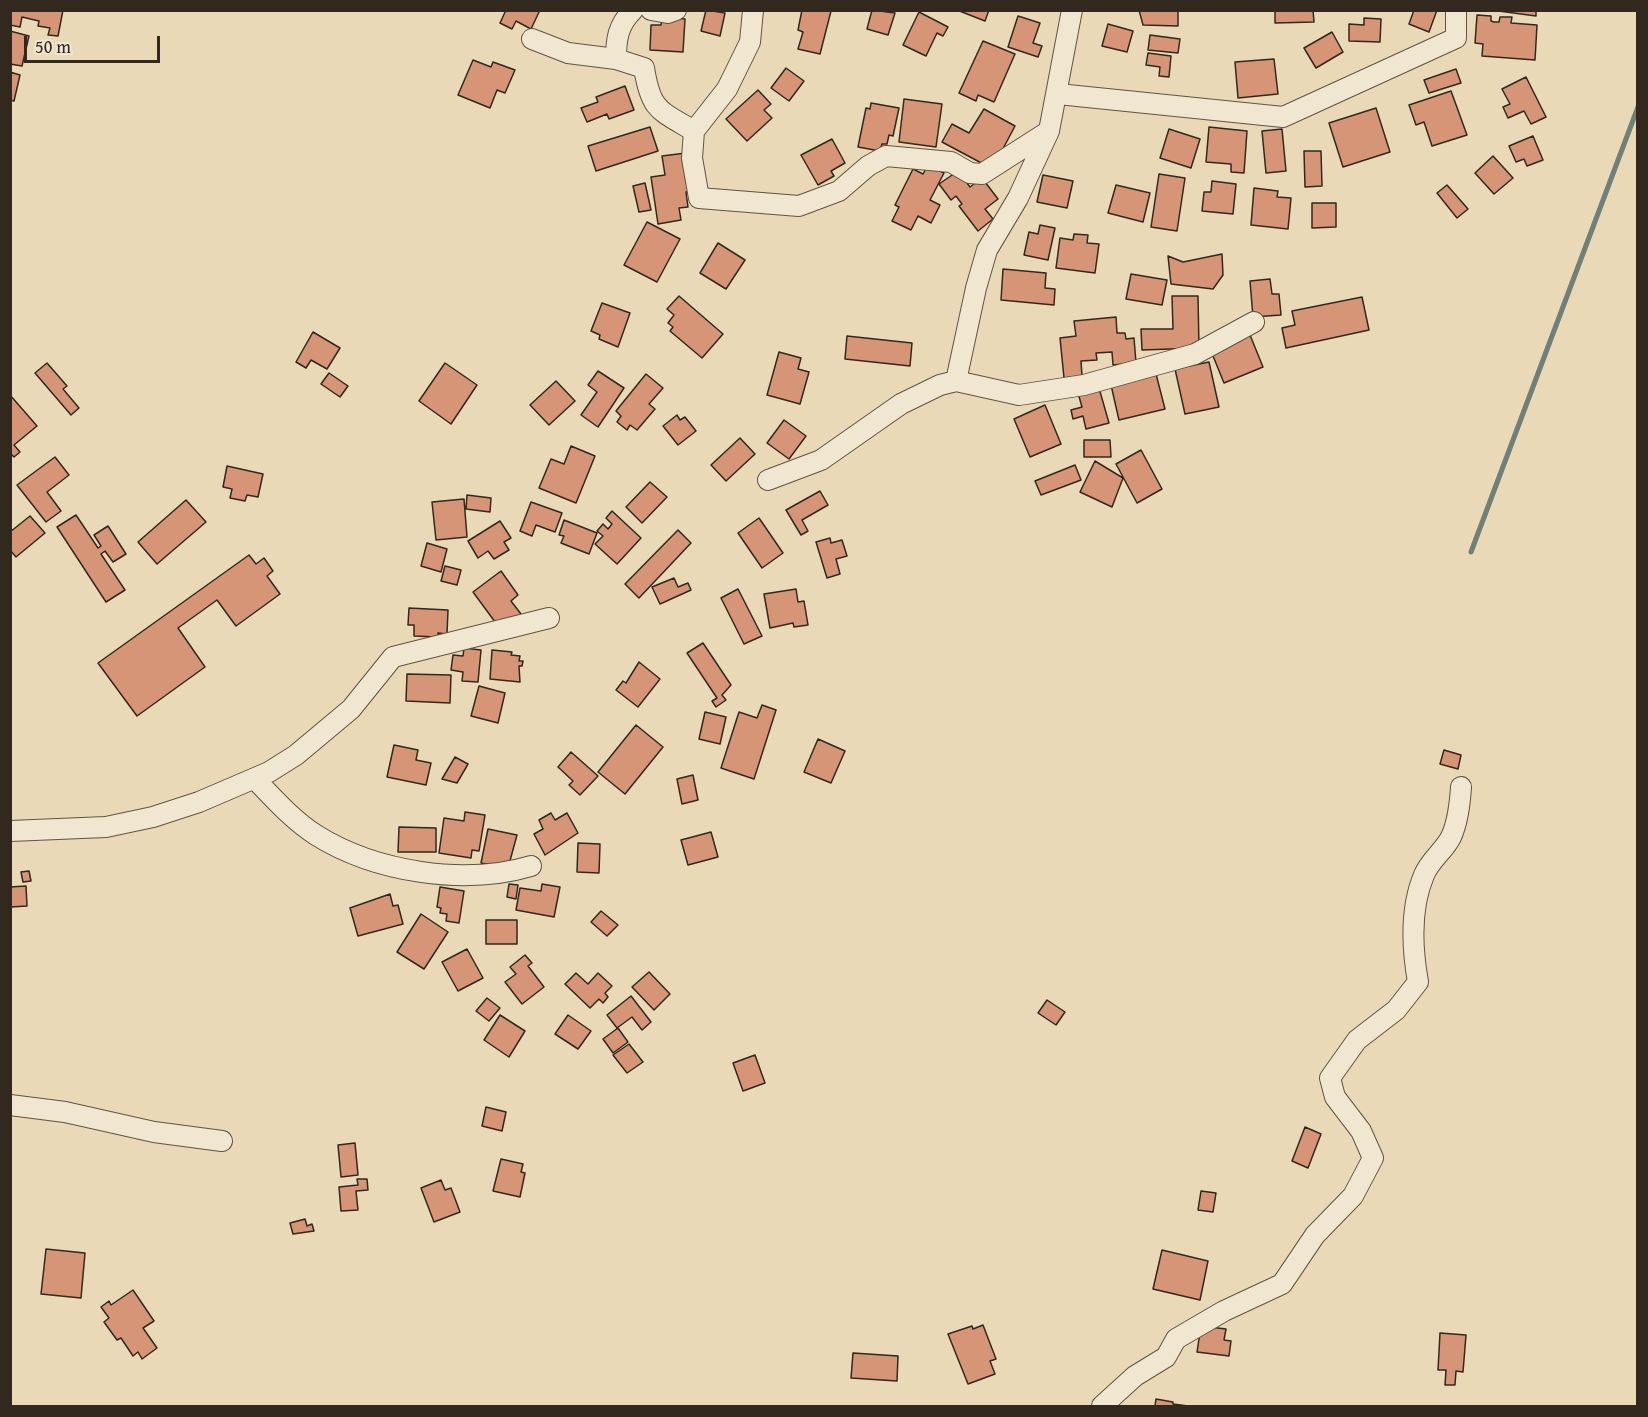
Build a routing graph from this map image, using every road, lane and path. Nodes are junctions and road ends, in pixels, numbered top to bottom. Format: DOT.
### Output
graph roads {
  1 [pos="633,10"];
  2 [pos="651,10"];
  3 [pos="676,10"];
  4 [pos="753,10"];
  5 [pos="1072,10"];
  6 [pos="1456,10"];
  7 [pos="532,39"];
  8 [pos="616,58"];
  9 [pos="1058,94"];
  10 [pos="694,131"];
  11 [pos="1049,131"];
  12 [pos="1254,322"];
  13 [pos="956,381"];
  14 [pos="768,480"];
  15 [pos="549,618"];
  16 [pos="255,779"];
  17 [pos="1461,787"];
  18 [pos="10,831"];
  19 [pos="531,866"];
  20 [pos="10,1105"];
  21 [pos="222,1141"];
  22 [pos="1102,1407"];
  1 -- 8 [label="street"];
  2 -- 3 [label="street"];
  4 -- 10 [label="street"];
  5 -- 9 [label="street"];
  6 -- 9 [label="street"];
  7 -- 8 [label="street"];
  8 -- 10 [label="street"];
  9 -- 11 [label="street"];
  10 -- 11 [label="street"];
  11 -- 13 [label="street"];
  12 -- 13 [label="street"];
  13 -- 14 [label="street"];
  15 -- 16 [label="street"];
  16 -- 18 [label="street"];
  16 -- 19 [label="street"];
  17 -- 22 [label="street"];
  20 -- 21 [label="street"];
}
